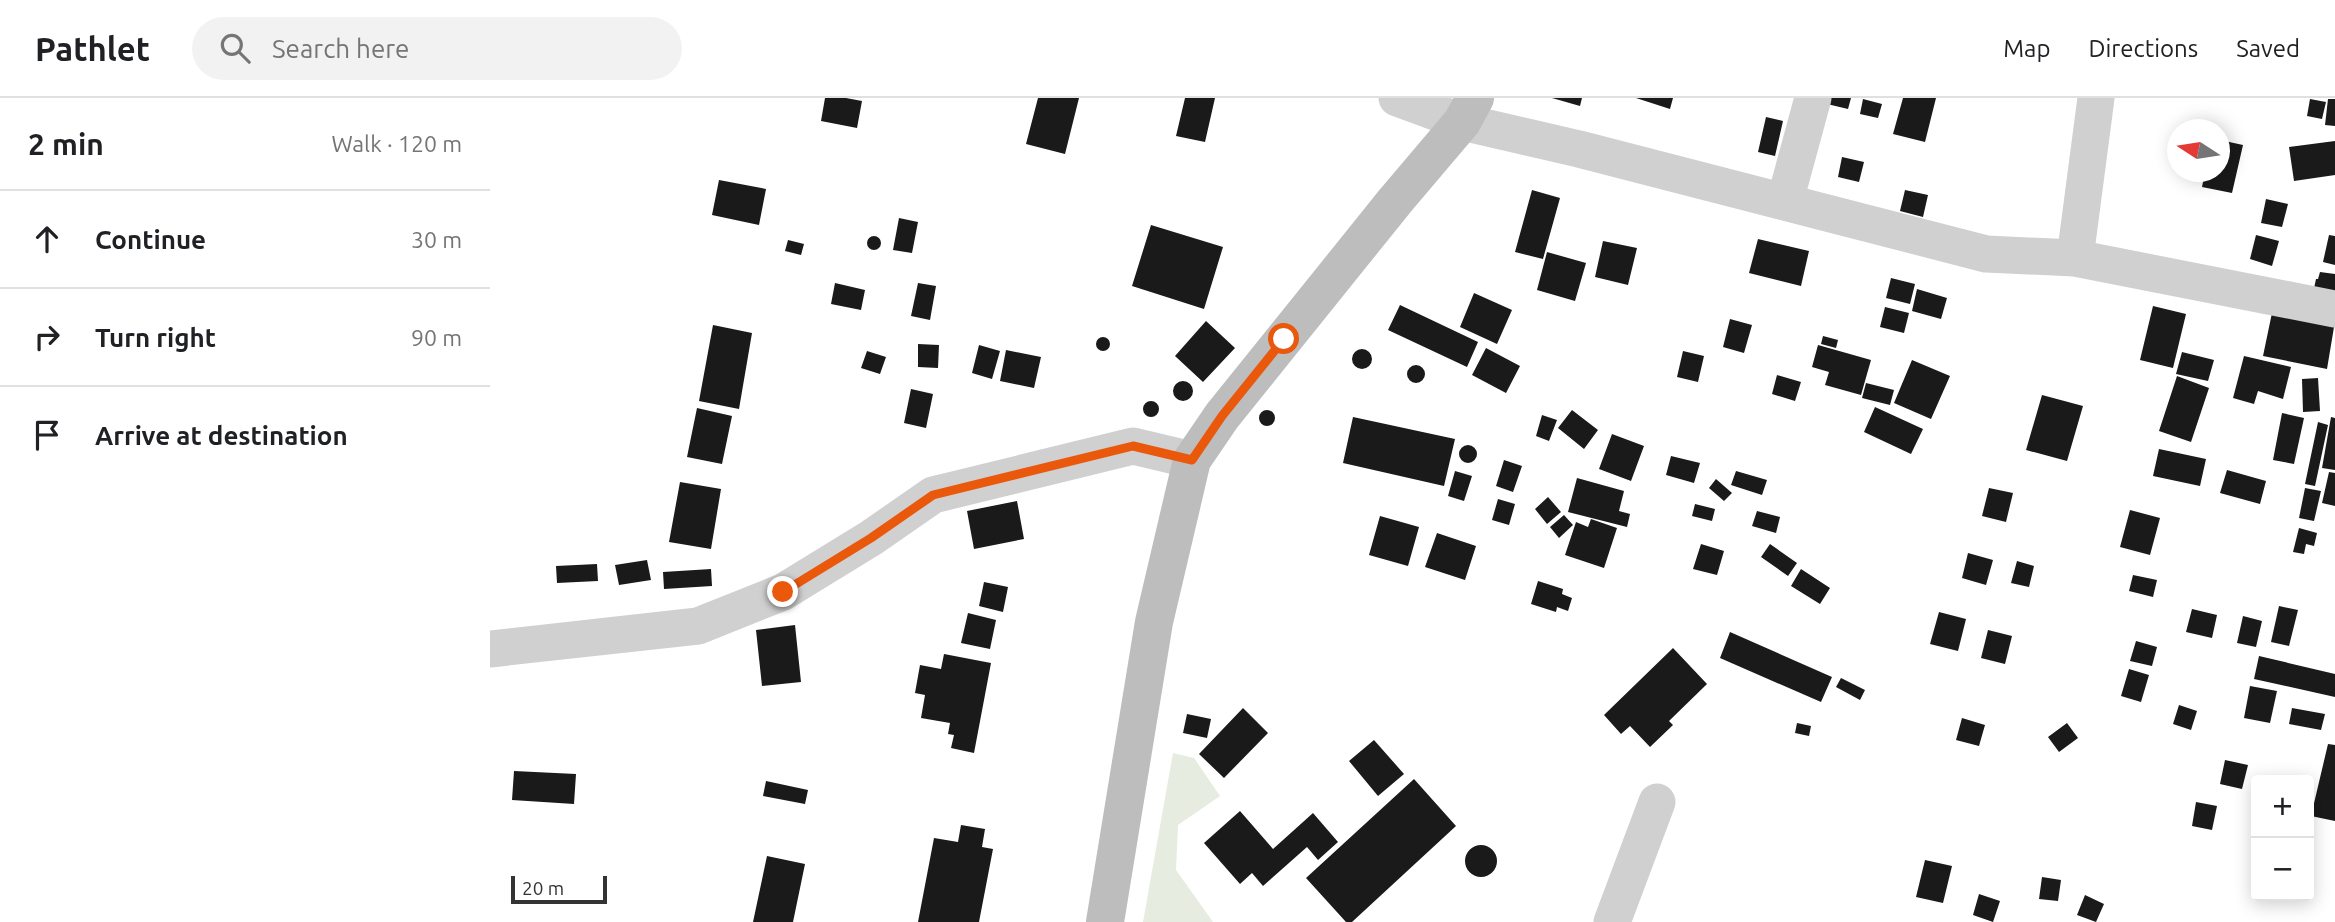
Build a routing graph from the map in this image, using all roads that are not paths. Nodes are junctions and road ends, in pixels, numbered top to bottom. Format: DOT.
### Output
graph roads {
  1 [pos="1397,98"];
  2 [pos="1813,98"];
  3 [pos="2096,98"];
  4 [pos="1468,110"];
  5 [pos="1785,201"];
  6 [pos="2075,258"];
  7 [pos="2335,309"];
  8 [pos="1192,460"];
  9 [pos="490,649"];
  10 [pos="1657,802"];
  11 [pos="1105,922"];
  12 [pos="1612,922"];
  1 -- 4 [label="street"];
  2 -- 5 [label="street"];
  3 -- 6 [label="street"];
  4 -- 5 [label="street"];
  4 -- 8 [label="street"];
  5 -- 6 [label="street"];
  6 -- 7 [label="street"];
  8 -- 9 [label="street"];
  8 -- 11 [label="street"];
  10 -- 12 [label="street"];
}
